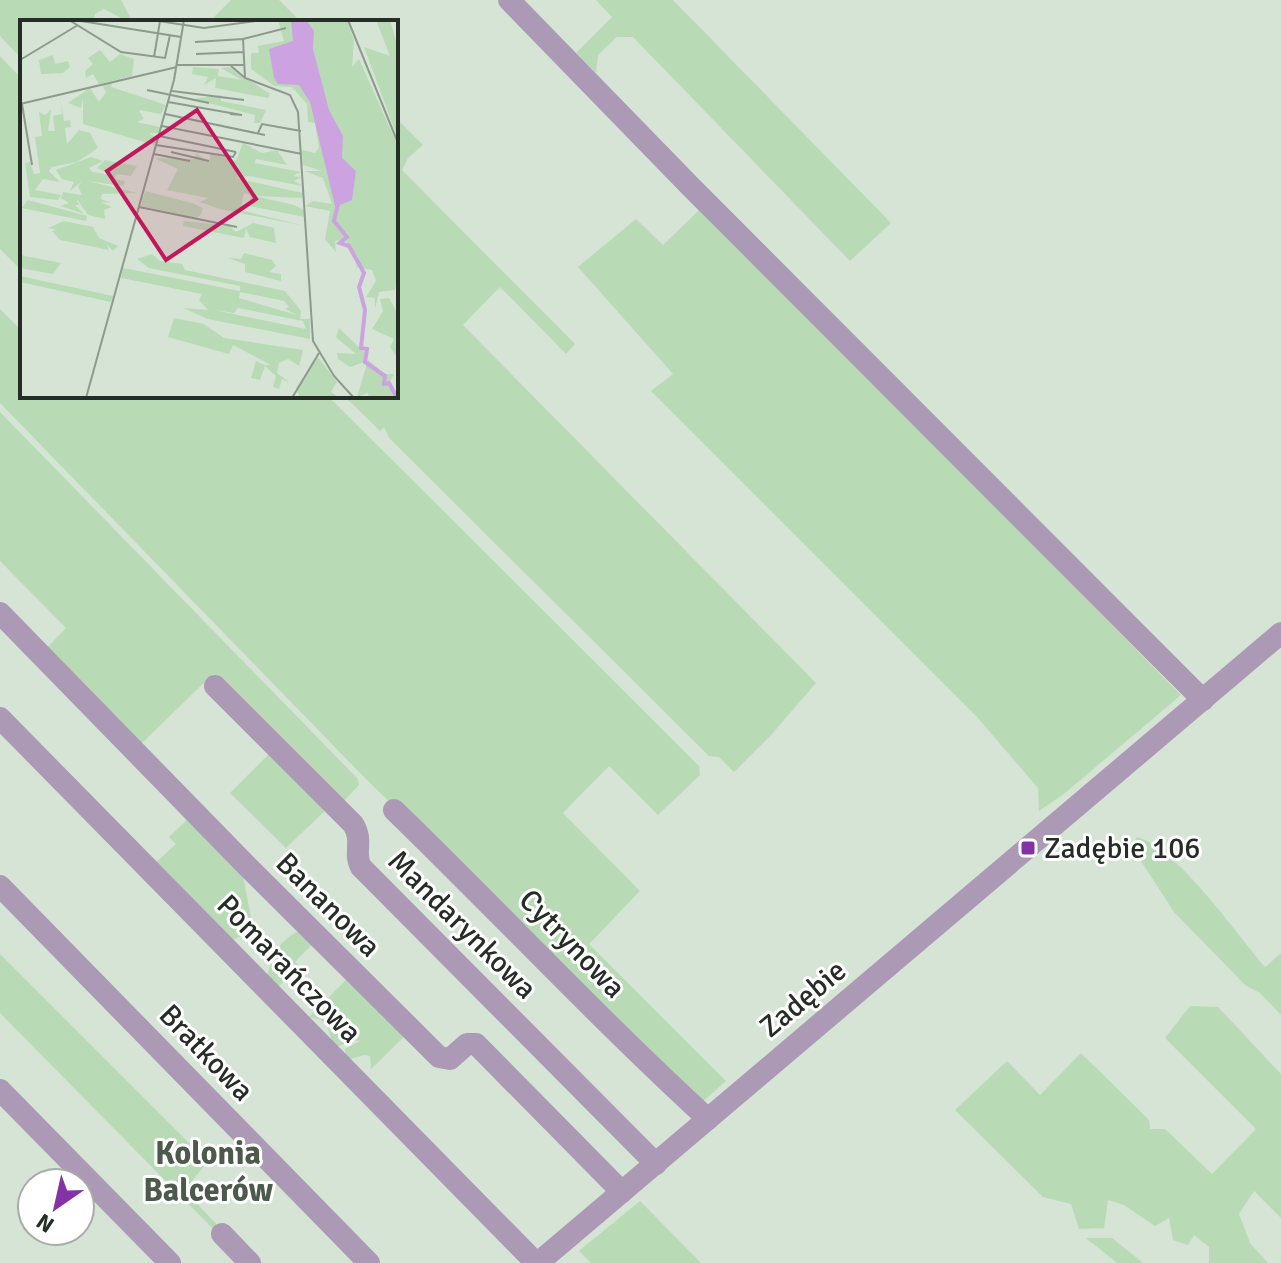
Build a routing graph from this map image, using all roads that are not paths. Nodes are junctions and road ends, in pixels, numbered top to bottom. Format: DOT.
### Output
graph roads {
  1 [pos="509,0"];
  2 [pos="0,613"];
  3 [pos="1281,633"];
  4 [pos="215,686"];
  5 [pos="1203,700"];
  6 [pos="0,718"];
  7 [pos="394,810"];
  8 [pos="0,886"];
  9 [pos="0,1090"];
  10 [pos="708,1119"];
  11 [pos="656,1164"];
  12 [pos="622,1192"];
  13 [pos="222,1234"];
  14 [pos="170,1263"];
  15 [pos="250,1263"];
  16 [pos="369,1263"];
  17 [pos="537,1263"];
  1 -- 5 [label="street"];
  2 -- 12 [label="street, Bananowa"];
  3 -- 5 [label="street, Zadębie"];
  4 -- 11 [label="street, Mandarynkowa"];
  5 -- 10 [label="street, Zadębie"];
  6 -- 17 [label="street, Pomarańczowa"];
  7 -- 10 [label="street, Cytrynowa"];
  8 -- 16 [label="street, Bratkowa"];
  9 -- 14 [label="street"];
  10 -- 11 [label="street, Zadębie"];
  11 -- 12 [label="street, Zadębie"];
  12 -- 17 [label="street, Zadębie"];
  13 -- 15 [label="street"];
}
